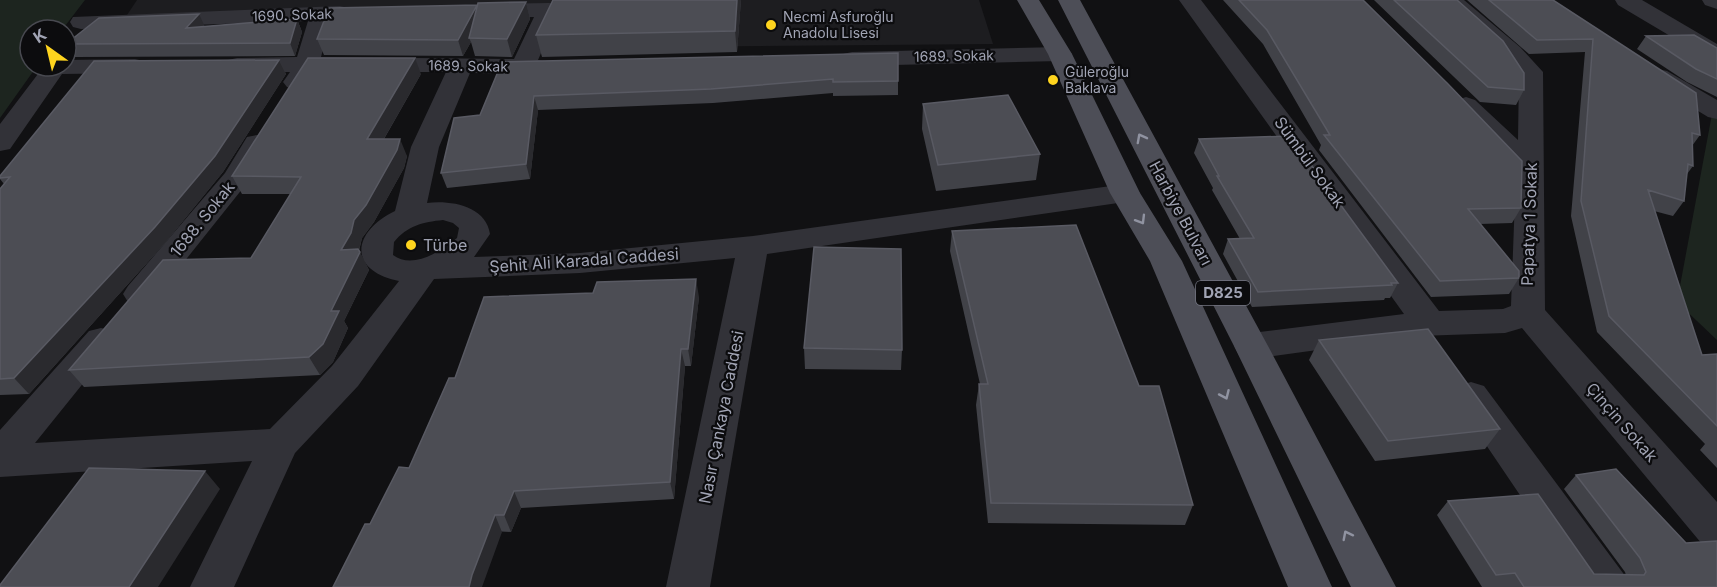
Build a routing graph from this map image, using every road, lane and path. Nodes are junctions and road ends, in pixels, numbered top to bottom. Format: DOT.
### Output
graph roads {
  1 [pos="100,0"];
  2 [pos="1028,0"];
  3 [pos="1069,0"];
  4 [pos="1190,0"];
  5 [pos="1451,0"];
  6 [pos="1626,0"];
  7 [pos="1713,0"];
  8 [pos="1717,2"];
  9 [pos="457,12"];
  10 [pos="366,13"];
  11 [pos="321,14"];
  12 [pos="1060,54"];
  13 [pos="1717,54"];
  14 [pos="833,59"];
  15 [pos="1639,63"];
  16 [pos="307,64"];
  17 [pos="211,65"];
  18 [pos="163,66"];
  19 [pos="461,66"];
  20 [pos="570,66"];
  21 [pos="78,67"];
  22 [pos="522,67"];
  23 [pos="48,78"];
  24 [pos="1450,89"];
  25 [pos="1715,109"];
  26 [pos="0,143"];
  27 [pos="1531,169"];
  28 [pos="1125,193"];
  29 [pos="409,216"];
  30 [pos="753,246"];
  31 [pos="425,269"];
  32 [pos="1528,313"];
  33 [pos="1436,343"];
  34 [pos="1251,346"];
  35 [pos="280,444"];
  36 [pos="0,459"];
  37 [pos="1717,531"];
  38 [pos="212,587"];
  39 [pos="688,587"];
  40 [pos="1310,587"];
  41 [pos="1374,587"];
  42 [pos="1607,587"];
  1 -- 11 [label="street, 1690. Sokak"];
  2 -- 12 [label="main road, D825"];
  34 -- 3 [label="main road, Harbiye Bulvarı / D825, one-way"];
  4 -- 33 [label="street, Sümbül Sokak"];
  5 -- 27 [label="street, Papatya 1 Sokak"];
  6 -- 13 [label="street"];
  7 -- 8 [label="street"];
  9 -- 22 [label="street"];
  10 -- 11 [label="street, 1690. Sokak"];
  11 -- 16 [label="street, 1688. Sokak"];
  12 -- 14 [label="street, 1689. Sokak"];
  12 -- 28 [label="main road, D825"];
  15 -- 25 [label="street"];
  16 -- 17 [label="street, 1689. Sokak"];
  16 -- 19 [label="street, 1689. Sokak"];
  16 -- 36 [label="street, 1688. Sokak"];
  18 -- 21 [label="street"];
  19 -- 22 [label="street, 1689. Sokak"];
  19 -- 29 [label="street"];
  20 -- 22 [label="street, 1689. Sokak"];
  23 -- 26 [label="street"];
  24 -- 27 [label="street"];
  27 -- 32 [label="street, Papatya 1 Sokak"];
  28 -- 30 [label="street, Şehit Ali Karadal Caddesi"];
  28 -- 40 [label="main road, D825, one-way"];
  29 -- 31 [label="street, Şehit Ali Karadal Caddesi"];
  29 -- 31 [label="street"];
  30 -- 31 [label="street, Şehit Ali Karadal Caddesi"];
  30 -- 39 [label="street, Nasır Çankaya Caddesi"];
  31 -- 35 [label="street"];
  32 -- 33 [label="street"];
  32 -- 37 [label="street, Çinçin Sokak"];
  33 -- 34 [label="street"];
  33 -- 42 [label="street, Sümbül Sokak"];
  41 -- 34 [label="main road, Harbiye Bulvarı / D825, one-way"];
  35 -- 36 [label="street"];
  35 -- 38 [label="street"];
}
